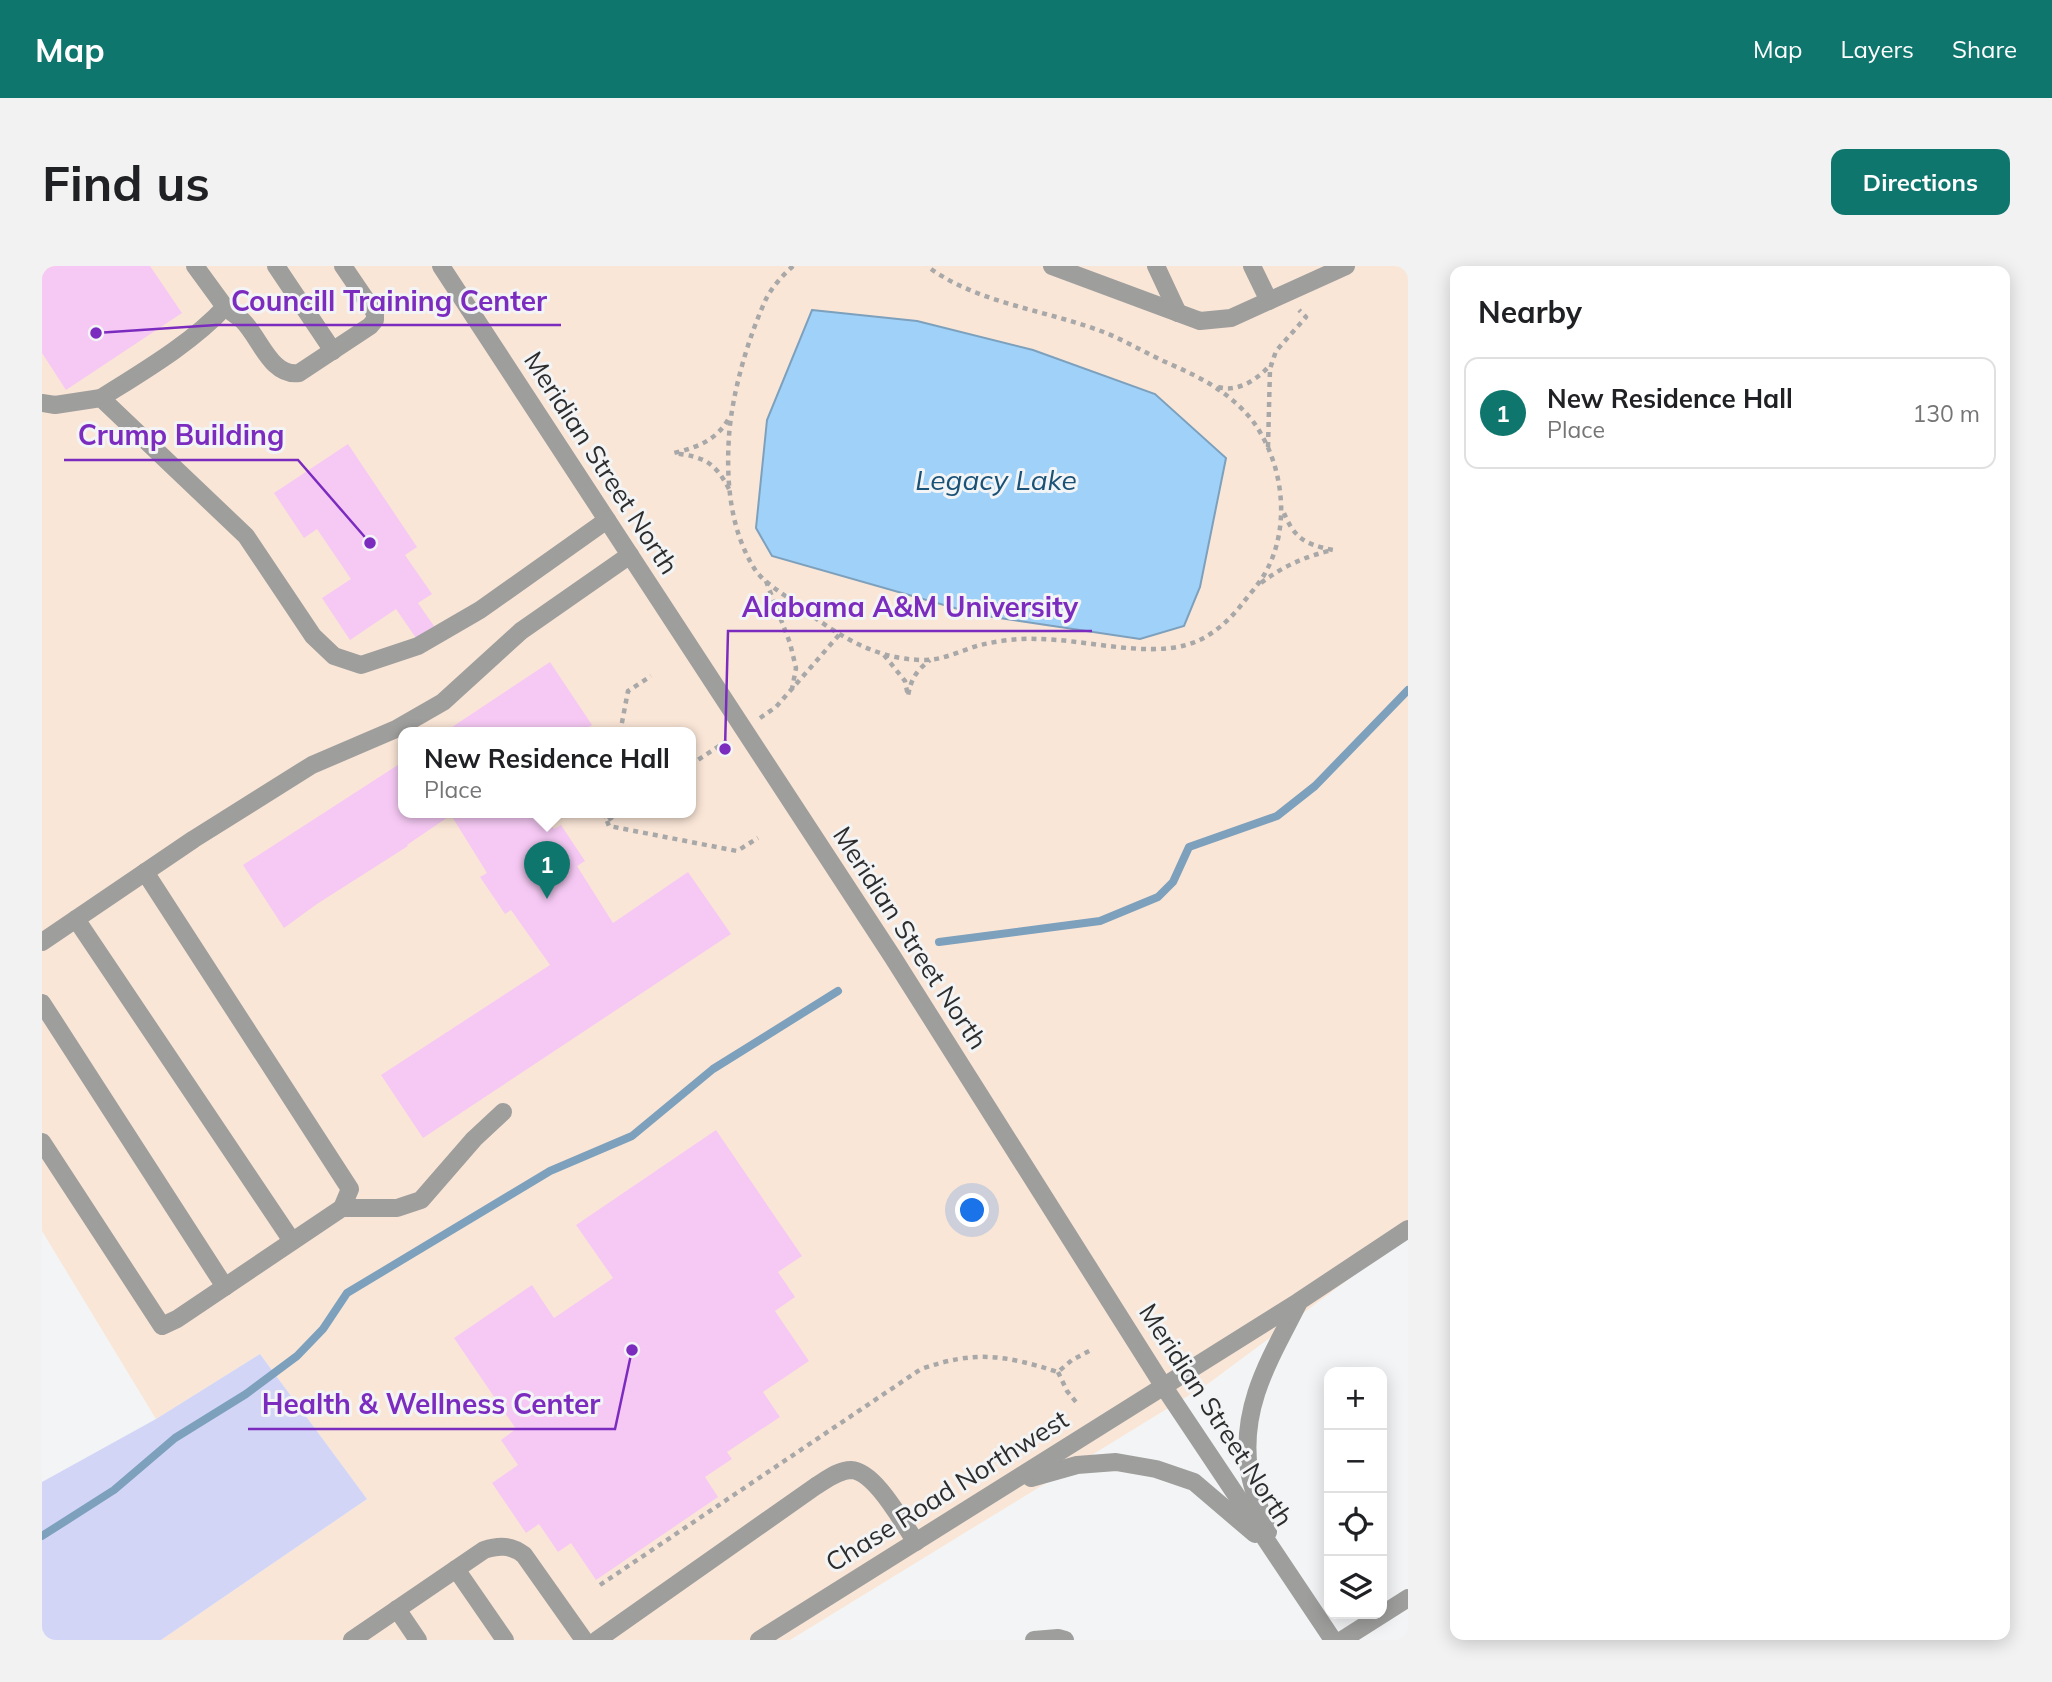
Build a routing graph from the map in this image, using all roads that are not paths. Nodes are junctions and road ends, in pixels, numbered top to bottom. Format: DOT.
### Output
graph roads {
  1 [pos="195,266"];
  2 [pos="276,266"];
  3 [pos="343,266"];
  4 [pos="441,266"];
  5 [pos="1156,266"];
  6 [pos="1252,266"];
  7 [pos="1346,266"];
  8 [pos="1062,268"];
  9 [pos="1269,301"];
  10 [pos="225,307"];
  11 [pos="1178,313"];
  12 [pos="333,351"];
  13 [pos="101,398"];
  14 [pos="42,403"];
  15 [pos="607,520"];
  16 [pos="630,555"];
  17 [pos="399,727"];
  18 [pos="398,728"];
  19 [pos="145,872"];
  20 [pos="76,919"];
  21 [pos="42,942"];
  22 [pos="42,1003"];
  23 [pos="503,1112"];
  24 [pos="42,1142"];
  25 [pos="342,1208"];
  26 [pos="1408,1228"];
  27 [pos="292,1241"];
  28 [pos="225,1287"];
  29 [pos="1298,1302"];
  30 [pos="1164,1387"];
  31 [pos="1010,1484"];
  32 [pos="916,1542"];
  33 [pos="1273,1549"];
  34 [pos="456,1569"];
  35 [pos="1408,1598"];
  36 [pos="397,1609"];
  37 [pos="618,1634"];
  38 [pos="352,1640"];
  39 [pos="418,1640"];
  40 [pos="505,1640"];
  41 [pos="584,1640"];
  42 [pos="597,1640"];
  43 [pos="759,1640"];
  44 [pos="1034,1640"];
  45 [pos="1065,1640"];
  46 [pos="1333,1640"];
  47 [pos="1342,1640"];
  1 -- 10 [label="street"];
  2 -- 12 [label="street"];
  3 -- 12 [label="street"];
  4 -- 15 [label="street, Meridian Street North"];
  5 -- 11 [label="street"];
  6 -- 9 [label="street"];
  7 -- 9 [label="street"];
  8 -- 11 [label="street"];
  9 -- 11 [label="street"];
  10 -- 12 [label="street"];
  10 -- 13 [label="street"];
  13 -- 14 [label="street"];
  13 -- 15 [label="street"];
  15 -- 16 [label="street, Meridian Street North"];
  16 -- 17 [label="street"];
  16 -- 30 [label="street, Meridian Street North"];
  18 -- 19 [label="street"];
  19 -- 20 [label="street"];
  19 -- 25 [label="street"];
  20 -- 21 [label="street"];
  20 -- 27 [label="street"];
  22 -- 28 [label="street"];
  23 -- 25 [label="street"];
  24 -- 28 [label="street"];
  25 -- 27 [label="street"];
  26 -- 29 [label="street, Chase Road Northwest"];
  27 -- 28 [label="street"];
  29 -- 30 [label="street, Chase Road Northwest"];
  29 -- 33 [label="street"];
  30 -- 31 [label="street, Chase Road Northwest"];
  30 -- 33 [label="street, Meridian Street North"];
  31 -- 32 [label="street, Chase Road Northwest"];
  31 -- 33 [label="street"];
  32 -- 37 [label="street"];
  32 -- 43 [label="street, Chase Road Northwest"];
  33 -- 46 [label="street, Meridian Street North"];
  34 -- 36 [label="street"];
  34 -- 40 [label="street"];
  34 -- 41 [label="street"];
  35 -- 47 [label="street"];
  36 -- 38 [label="street"];
  36 -- 39 [label="street"];
  37 -- 42 [label="street"];
  44 -- 45 [label="street"];
}
